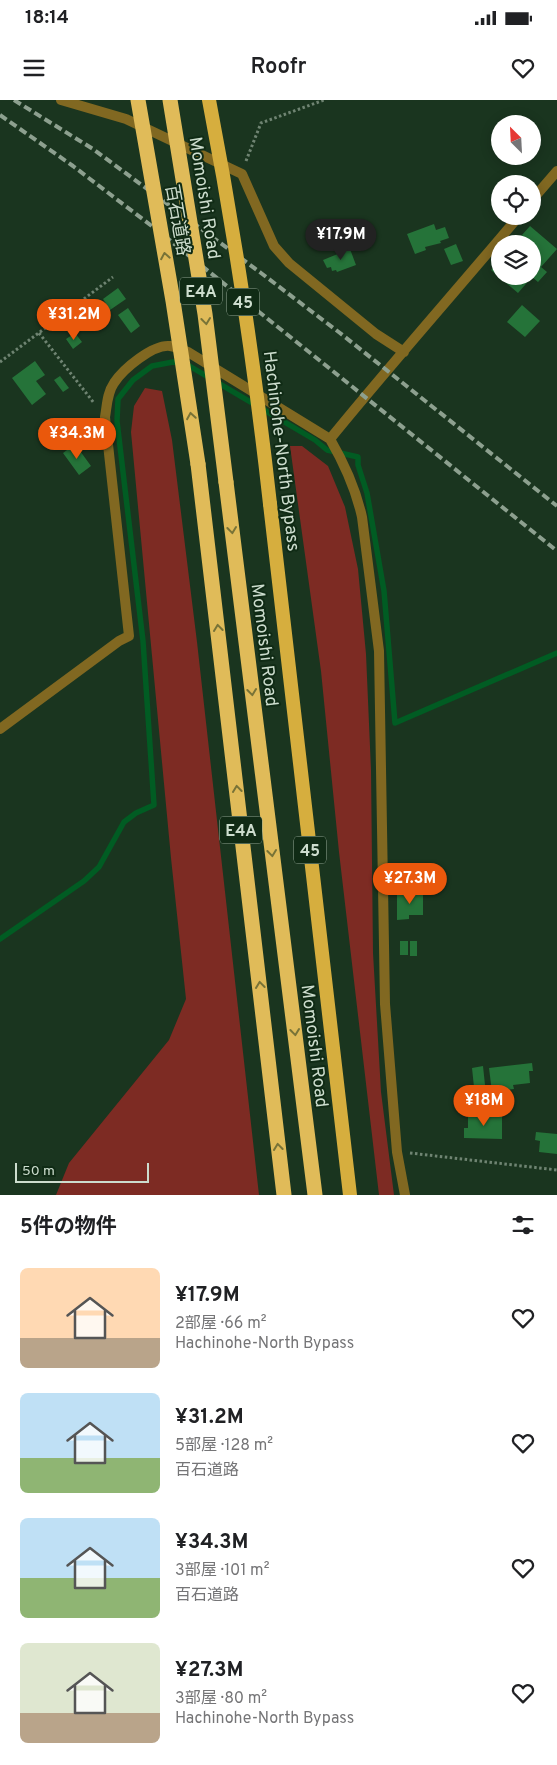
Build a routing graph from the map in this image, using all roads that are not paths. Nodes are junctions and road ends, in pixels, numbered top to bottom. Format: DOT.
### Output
graph roads {
  1 [pos="61,100"];
  2 [pos="138,100"];
  3 [pos="170,100"];
  4 [pos="209,100"];
  5 [pos="557,172"];
  6 [pos="541,190"];
  7 [pos="511,225"];
  8 [pos="404,352"];
  9 [pos="330,439"];
  10 [pos="0,729"];
  11 [pos="284,1195"];
  12 [pos="315,1195"];
  13 [pos="350,1195"];
  14 [pos="405,1195"];
  1 -- 8 [label="street"];
  11 -- 2 [label="highway, 百石道路 / E4A, one-way, bridge"];
  3 -- 12 [label="highway, Momoishi Road / E4A, one-way, bridge"];
  4 -- 13 [label="highway, Hachinohe-North Bypass / 45, bridge"];
  5 -- 6 [label="street"];
  7 -- 8 [label="street"];
  8 -- 9 [label="street"];
  9 -- 10 [label="street"];
  9 -- 14 [label="street"];
}
